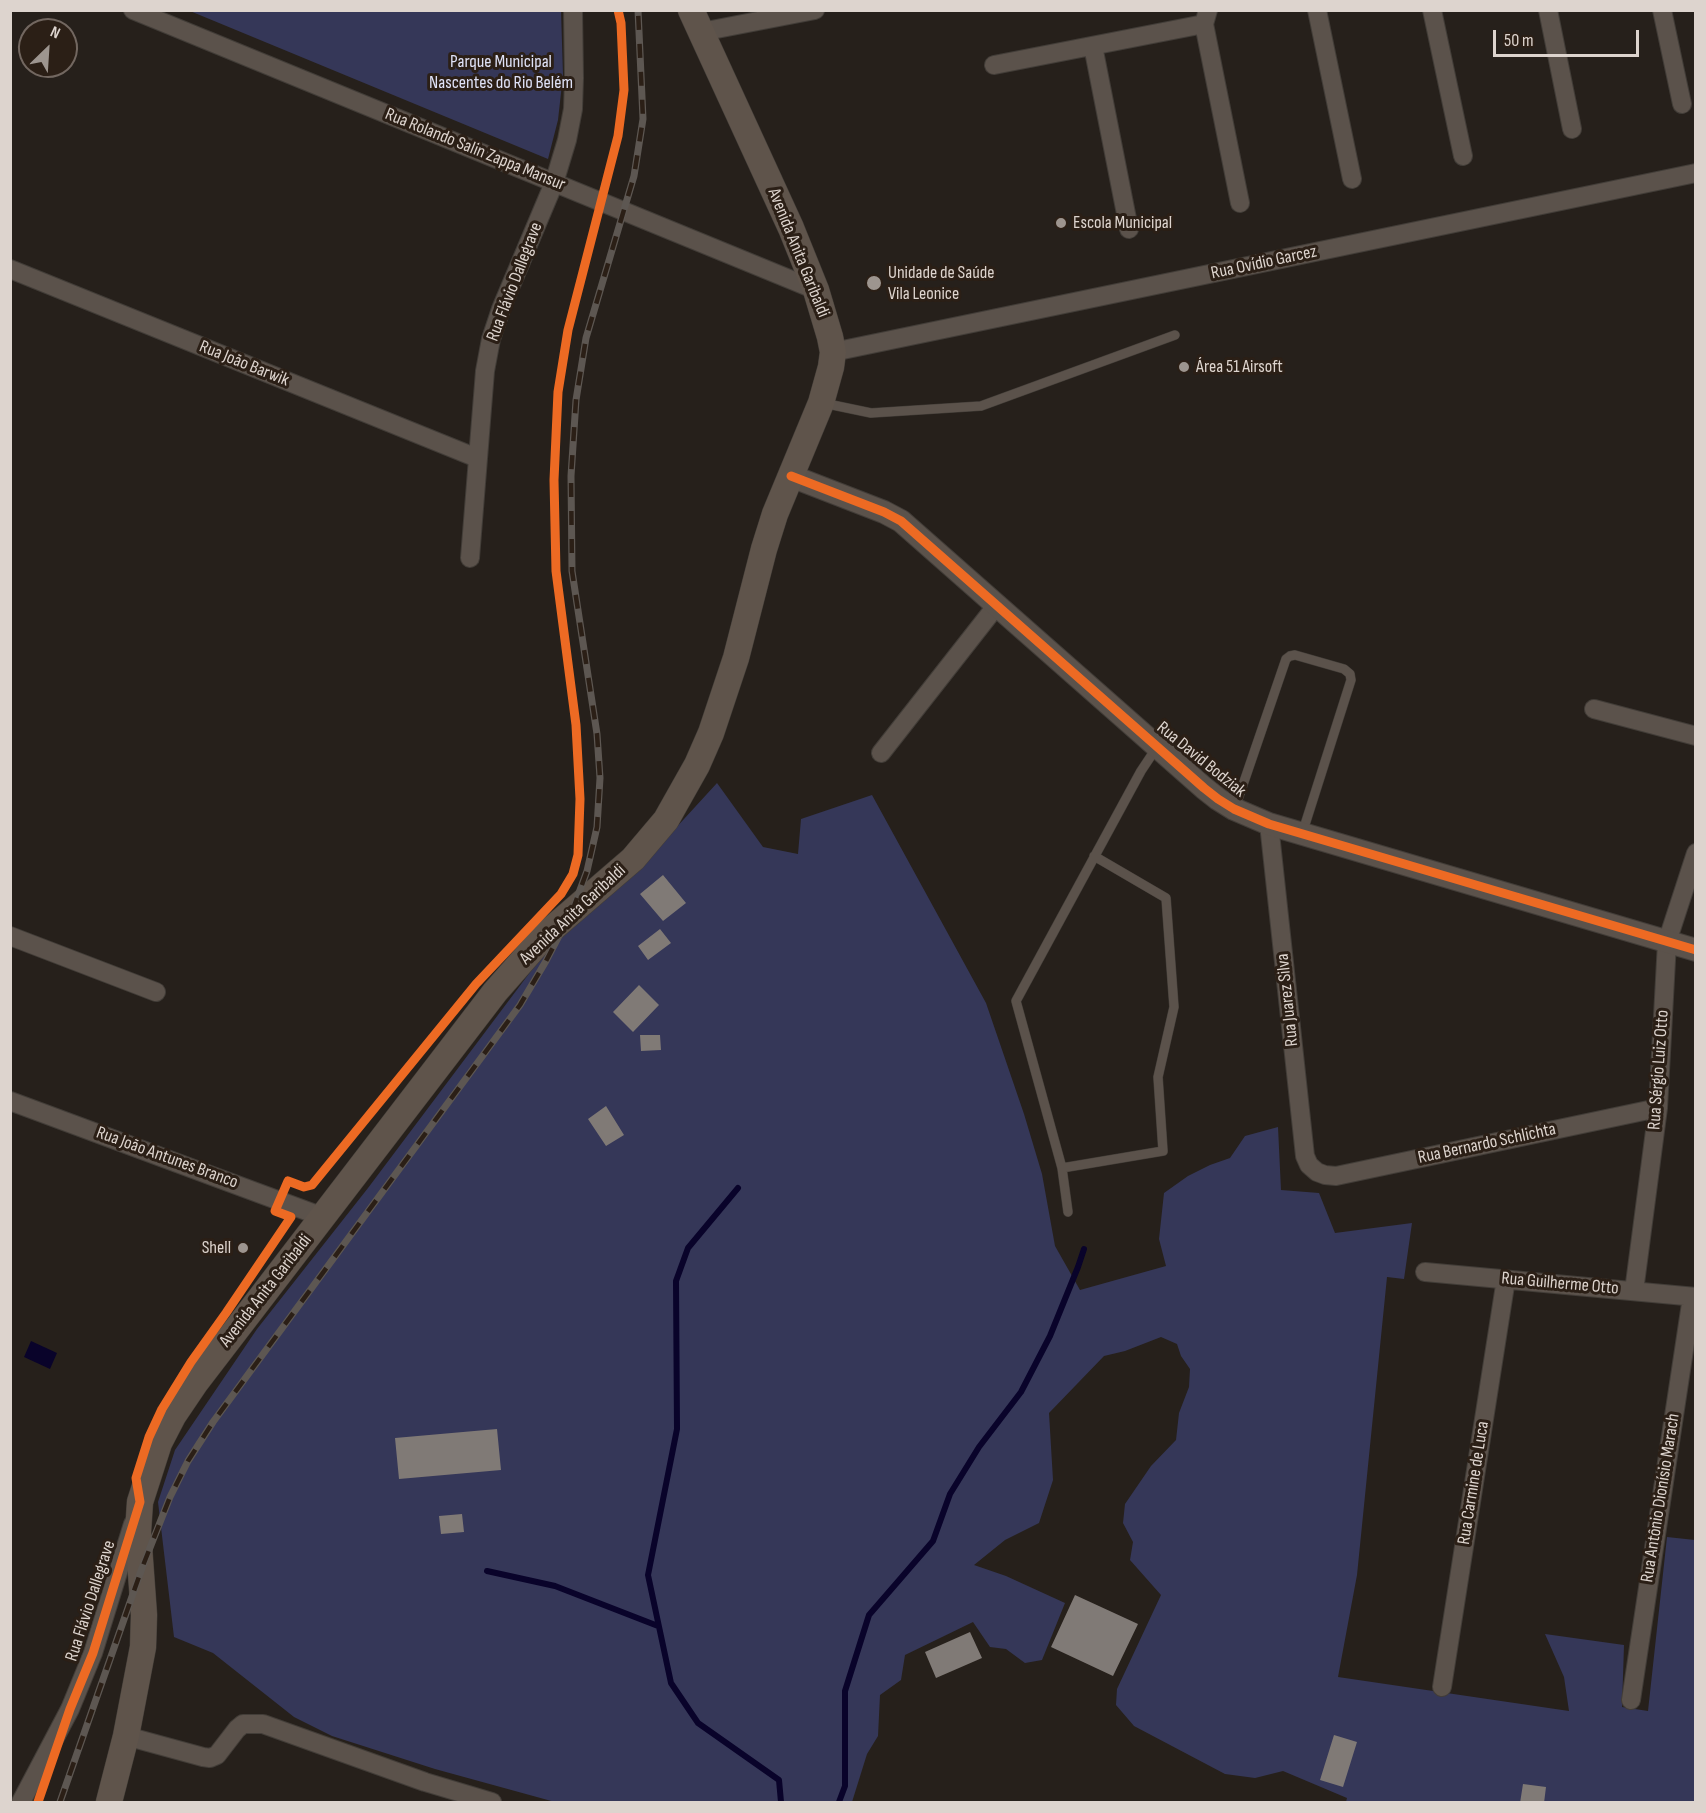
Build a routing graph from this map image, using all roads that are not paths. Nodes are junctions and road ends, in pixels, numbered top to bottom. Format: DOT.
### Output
graph roads {
  1 [pos="133,10"];
  2 [pos="573,10"];
  3 [pos="815,10"];
  4 [pos="1317,10"];
  5 [pos="1432,10"];
  6 [pos="1548,10"];
  7 [pos="1662,10"];
  8 [pos="1206,17"];
  9 [pos="696,21"];
  10 [pos="1093,46"];
  11 [pos="994,66"];
  12 [pos="1682,104"];
  13 [pos="1572,129"];
  14 [pos="1463,156"];
  15 [pos="1695,173"];
  16 [pos="1352,179"];
  17 [pos="554,183"];
  18 [pos="1240,203"];
  19 [pos="1129,229"];
  20 [pos="10,269"];
  21 [pos="816,290"];
  22 [pos="1175,335"];
  23 [pos="833,352"];
  24 [pos="820,403"];
  25 [pos="477,458"];
  26 [pos="791,476"];
  27 [pos="470,558"];
  28 [pos="997,605"];
  29 [pos="1594,709"];
  30 [pos="1695,736"];
  31 [pos="1157,747"];
  32 [pos="881,753"];
  33 [pos="1234,809"];
  34 [pos="1269,825"];
  35 [pos="1302,834"];
  36 [pos="1695,853"];
  37 [pos="1094,856"];
  38 [pos="10,936"];
  39 [pos="1667,942"];
  40 [pos="1695,950"];
  41 [pos="156,992"];
  42 [pos="10,1101"];
  43 [pos="1658,1108"];
  44 [pos="1062,1168"];
  45 [pos="1317,1173"];
  46 [pos="1068,1212"];
  47 [pos="323,1217"];
  48 [pos="1425,1272"];
  49 [pos="1506,1279"];
  50 [pos="1634,1291"];
  51 [pos="1694,1297"];
  52 [pos="140,1502"];
  53 [pos="1442,1687"];
  54 [pos="1631,1700"];
  55 [pos="126,1736"];
  56 [pos="21,1803"];
  57 [pos="109,1803"];
  58 [pos="492,1803"];
  1 -- 17 [label="street, Rua Rolando Salin Zappa Mansur"];
  2 -- 17 [label="street, Rua Flávio Dallegrave"];
  3 -- 9 [label="street"];
  4 -- 16 [label="street"];
  5 -- 14 [label="street"];
  6 -- 13 [label="street"];
  7 -- 12 [label="street"];
  8 -- 10 [label="street"];
  8 -- 18 [label="street"];
  9 -- 21 [label="main road, Avenida Anita Garibaldi"];
  10 -- 11 [label="street"];
  10 -- 19 [label="street"];
  15 -- 23 [label="street, Rua Ovídio Garcez"];
  17 -- 21 [label="street, Rua Rolando Salin Zappa Mansur"];
  17 -- 25 [label="street, Rua Flávio Dallegrave"];
  20 -- 25 [label="street, Rua João Barwik"];
  21 -- 23 [label="main road, Avenida Anita Garibaldi"];
  22 -- 24 [label="lane"];
  23 -- 24 [label="main road, Avenida Anita Garibaldi"];
  24 -- 26 [label="main road, Avenida Anita Garibaldi"];
  25 -- 27 [label="street, Rua Flávio Dallegrave"];
  26 -- 28 [label="street, Rua David Bodziak"];
  26 -- 47 [label="main road, Avenida Anita Garibaldi"];
  28 -- 31 [label="street, Rua David Bodziak"];
  28 -- 32 [label="street"];
  29 -- 30 [label="street"];
  31 -- 33 [label="street, Rua David Bodziak"];
  31 -- 37 [label="lane"];
  33 -- 34 [label="street, Rua David Bodziak"];
  33 -- 35 [label="lane"];
  34 -- 35 [label="street, Rua David Bodziak"];
  34 -- 45 [label="street, Rua Juarez Silva"];
  35 -- 39 [label="street, Rua David Bodziak"];
  36 -- 39 [label="street, Rua Sérgio Luiz Otto"];
  37 -- 44 [label="lane"];
  37 -- 44 [label="lane"];
  38 -- 41 [label="street"];
  39 -- 40 [label="street, Rua David Bodziak"];
  39 -- 43 [label="street, Rua Sérgio Luiz Otto"];
  42 -- 47 [label="street, Rua João Antunes Branco"];
  43 -- 45 [label="street, Rua Bernardo Schlichta"];
  43 -- 50 [label="street, Rua Sérgio Luiz Otto"];
  44 -- 46 [label="lane"];
  47 -- 52 [label="main road, Avenida Anita Garibaldi"];
  48 -- 49 [label="street, Rua Guilherme Otto"];
  49 -- 50 [label="street, Rua Guilherme Otto"];
  49 -- 53 [label="street, Rua Carmine de Luca"];
  50 -- 51 [label="street, Rua Guilherme Otto"];
  51 -- 54 [label="street, Rua Antônio Dionísio Marach"];
  52 -- 55 [label="main road, Avenida Anita Garibaldi"];
  52 -- 56 [label="street, Rua Flávio Dallegrave"];
  55 -- 57 [label="main road, Avenida Anita Garibaldi"];
  55 -- 58 [label="street"];
}
